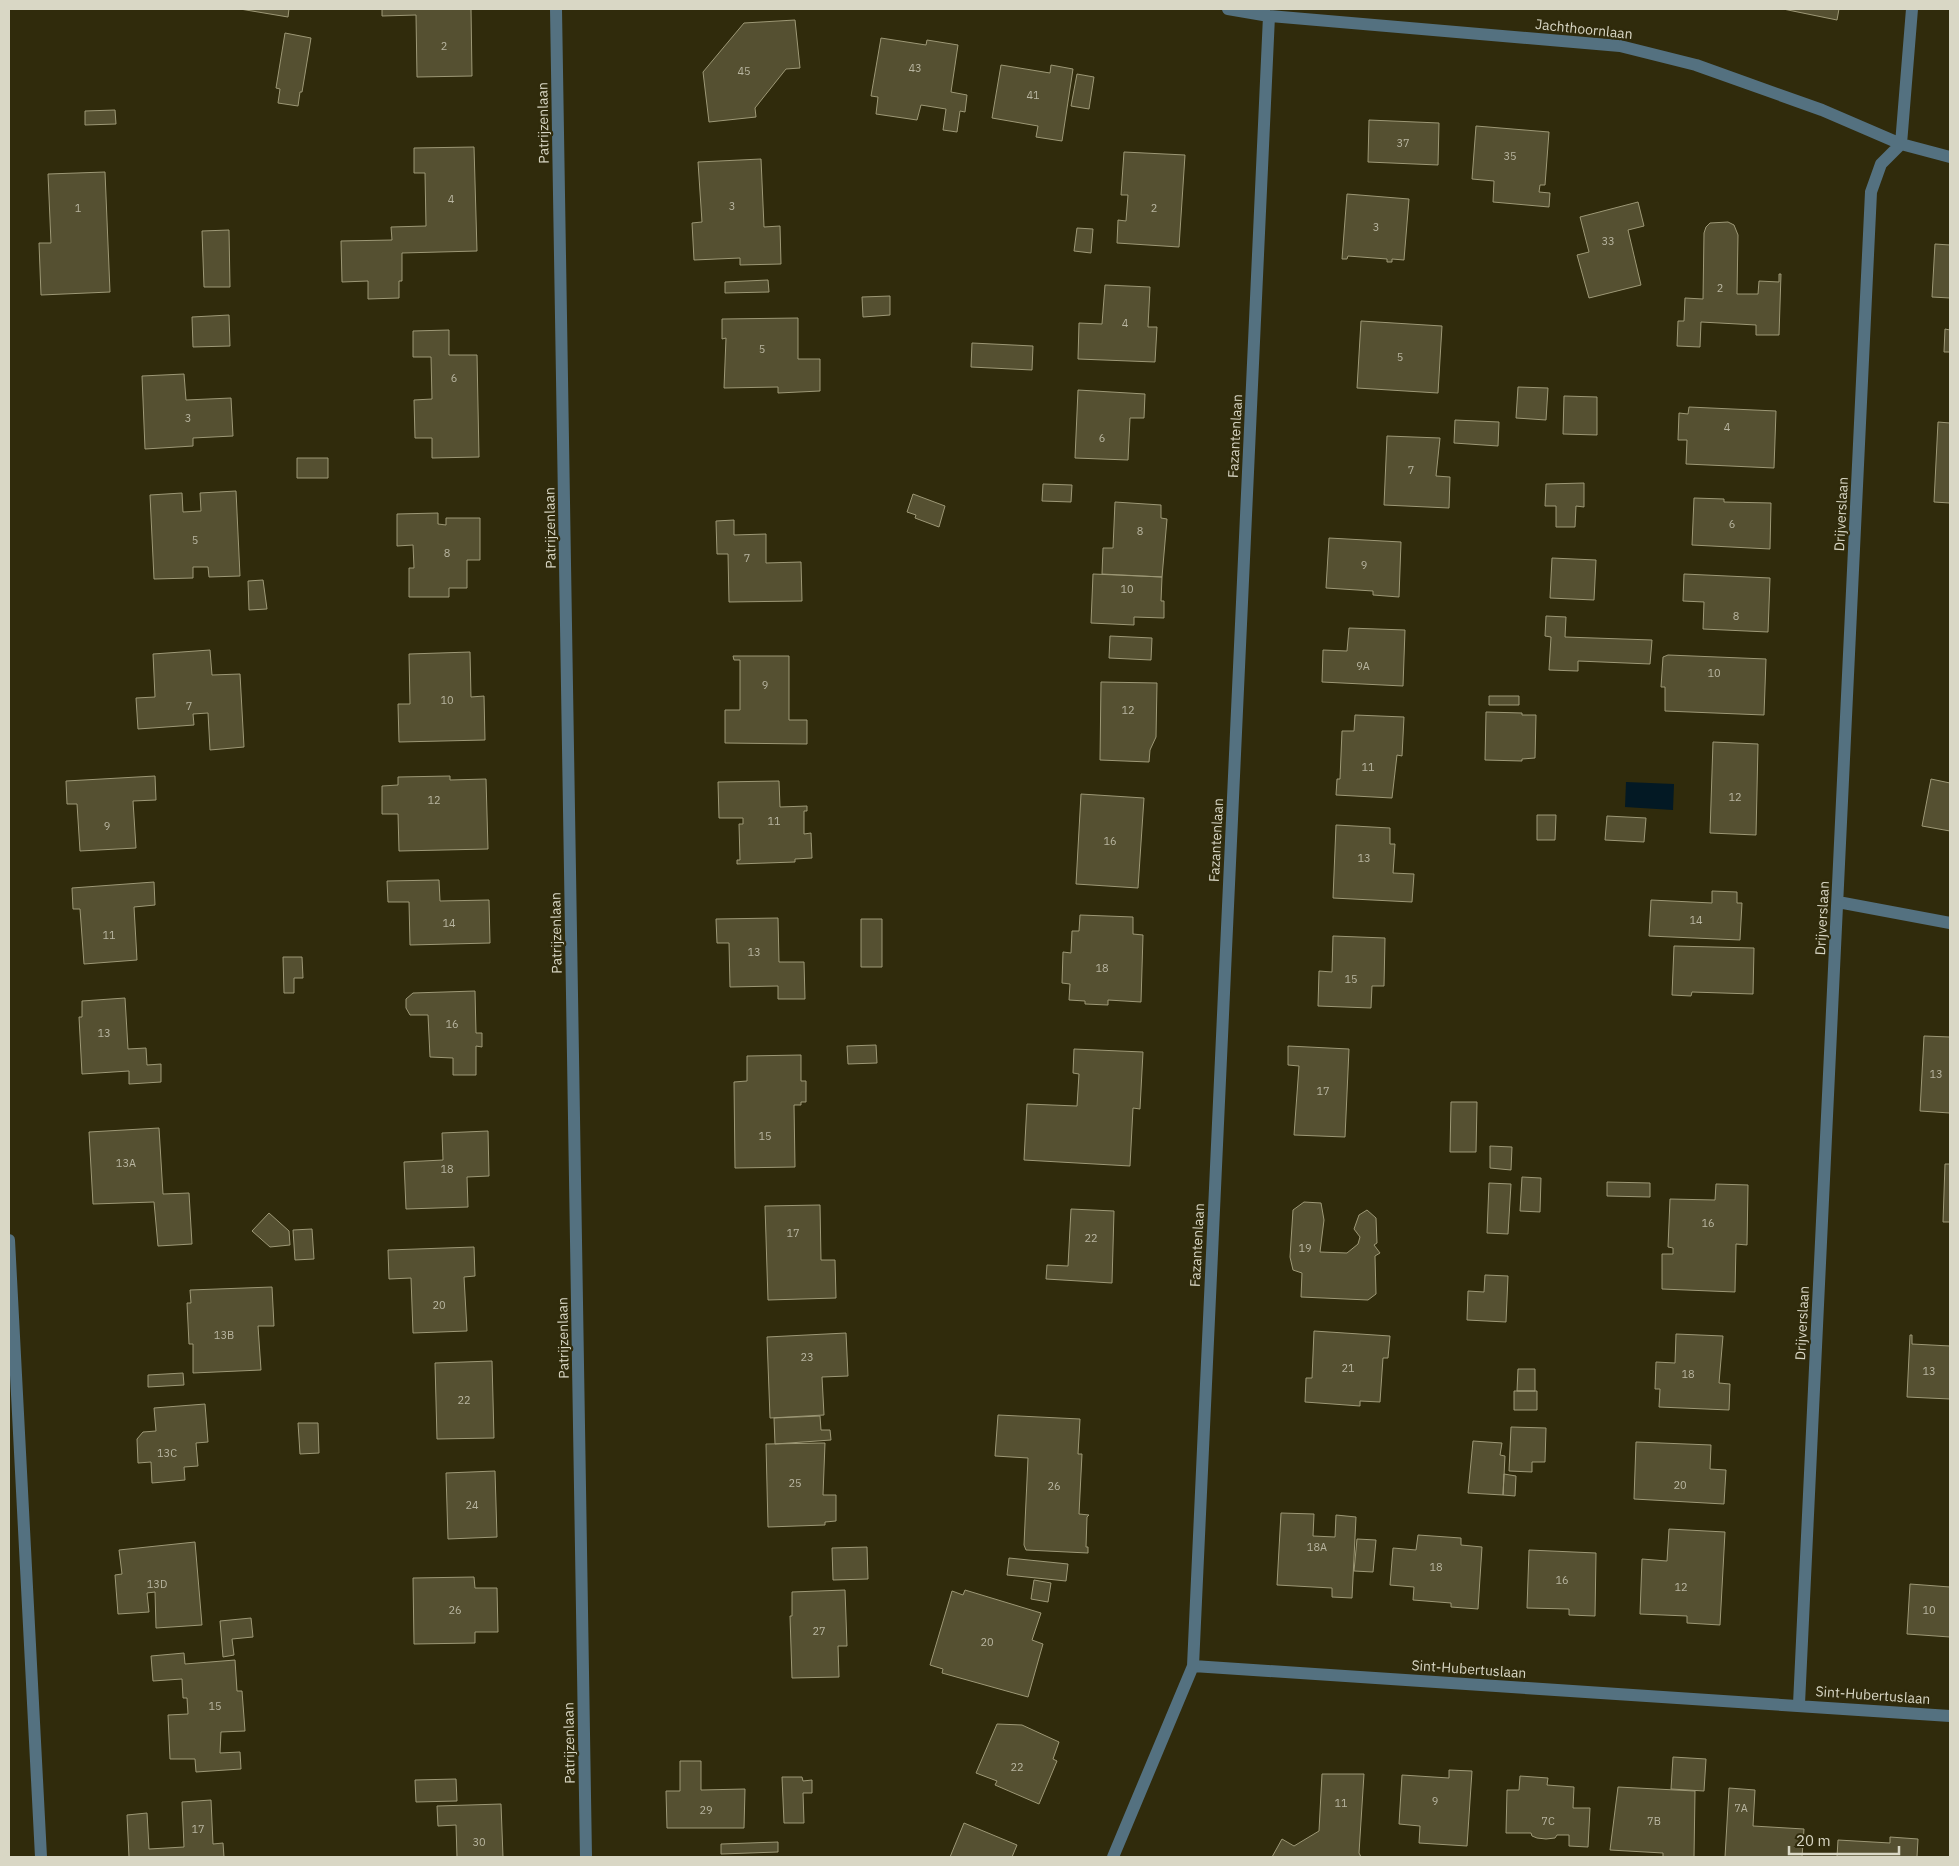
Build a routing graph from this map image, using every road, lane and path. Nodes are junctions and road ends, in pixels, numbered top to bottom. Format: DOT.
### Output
graph roads {
  1 [pos="556,9"];
  2 [pos="1228,9"];
  3 [pos="1912,9"];
  4 [pos="1269,16"];
  5 [pos="1901,144"];
  6 [pos="1950,157"];
  7 [pos="1838,902"];
  8 [pos="1950,923"];
  9 [pos="9,1240"];
  10 [pos="1193,1666"];
  11 [pos="1799,1704"];
  12 [pos="1950,1716"];
  13 [pos="41,1857"];
  14 [pos="586,1857"];
  15 [pos="1112,1857"];
  1 -- 14 [label="street, Patrijzenlaan"];
  2 -- 4 [label="street, Jachthoornlaan"];
  3 -- 5 [label="street"];
  4 -- 5 [label="street, Jachthoornlaan"];
  4 -- 10 [label="street, Fazantenlaan"];
  5 -- 6 [label="street, Jachthoornlaan"];
  5 -- 7 [label="street, Drijverslaan"];
  7 -- 8 [label="street"];
  7 -- 11 [label="street, Drijverslaan"];
  9 -- 13 [label="street"];
  10 -- 11 [label="street, Sint-Hubertuslaan"];
  10 -- 15 [label="street"];
  11 -- 12 [label="street, Sint-Hubertuslaan"];
}
